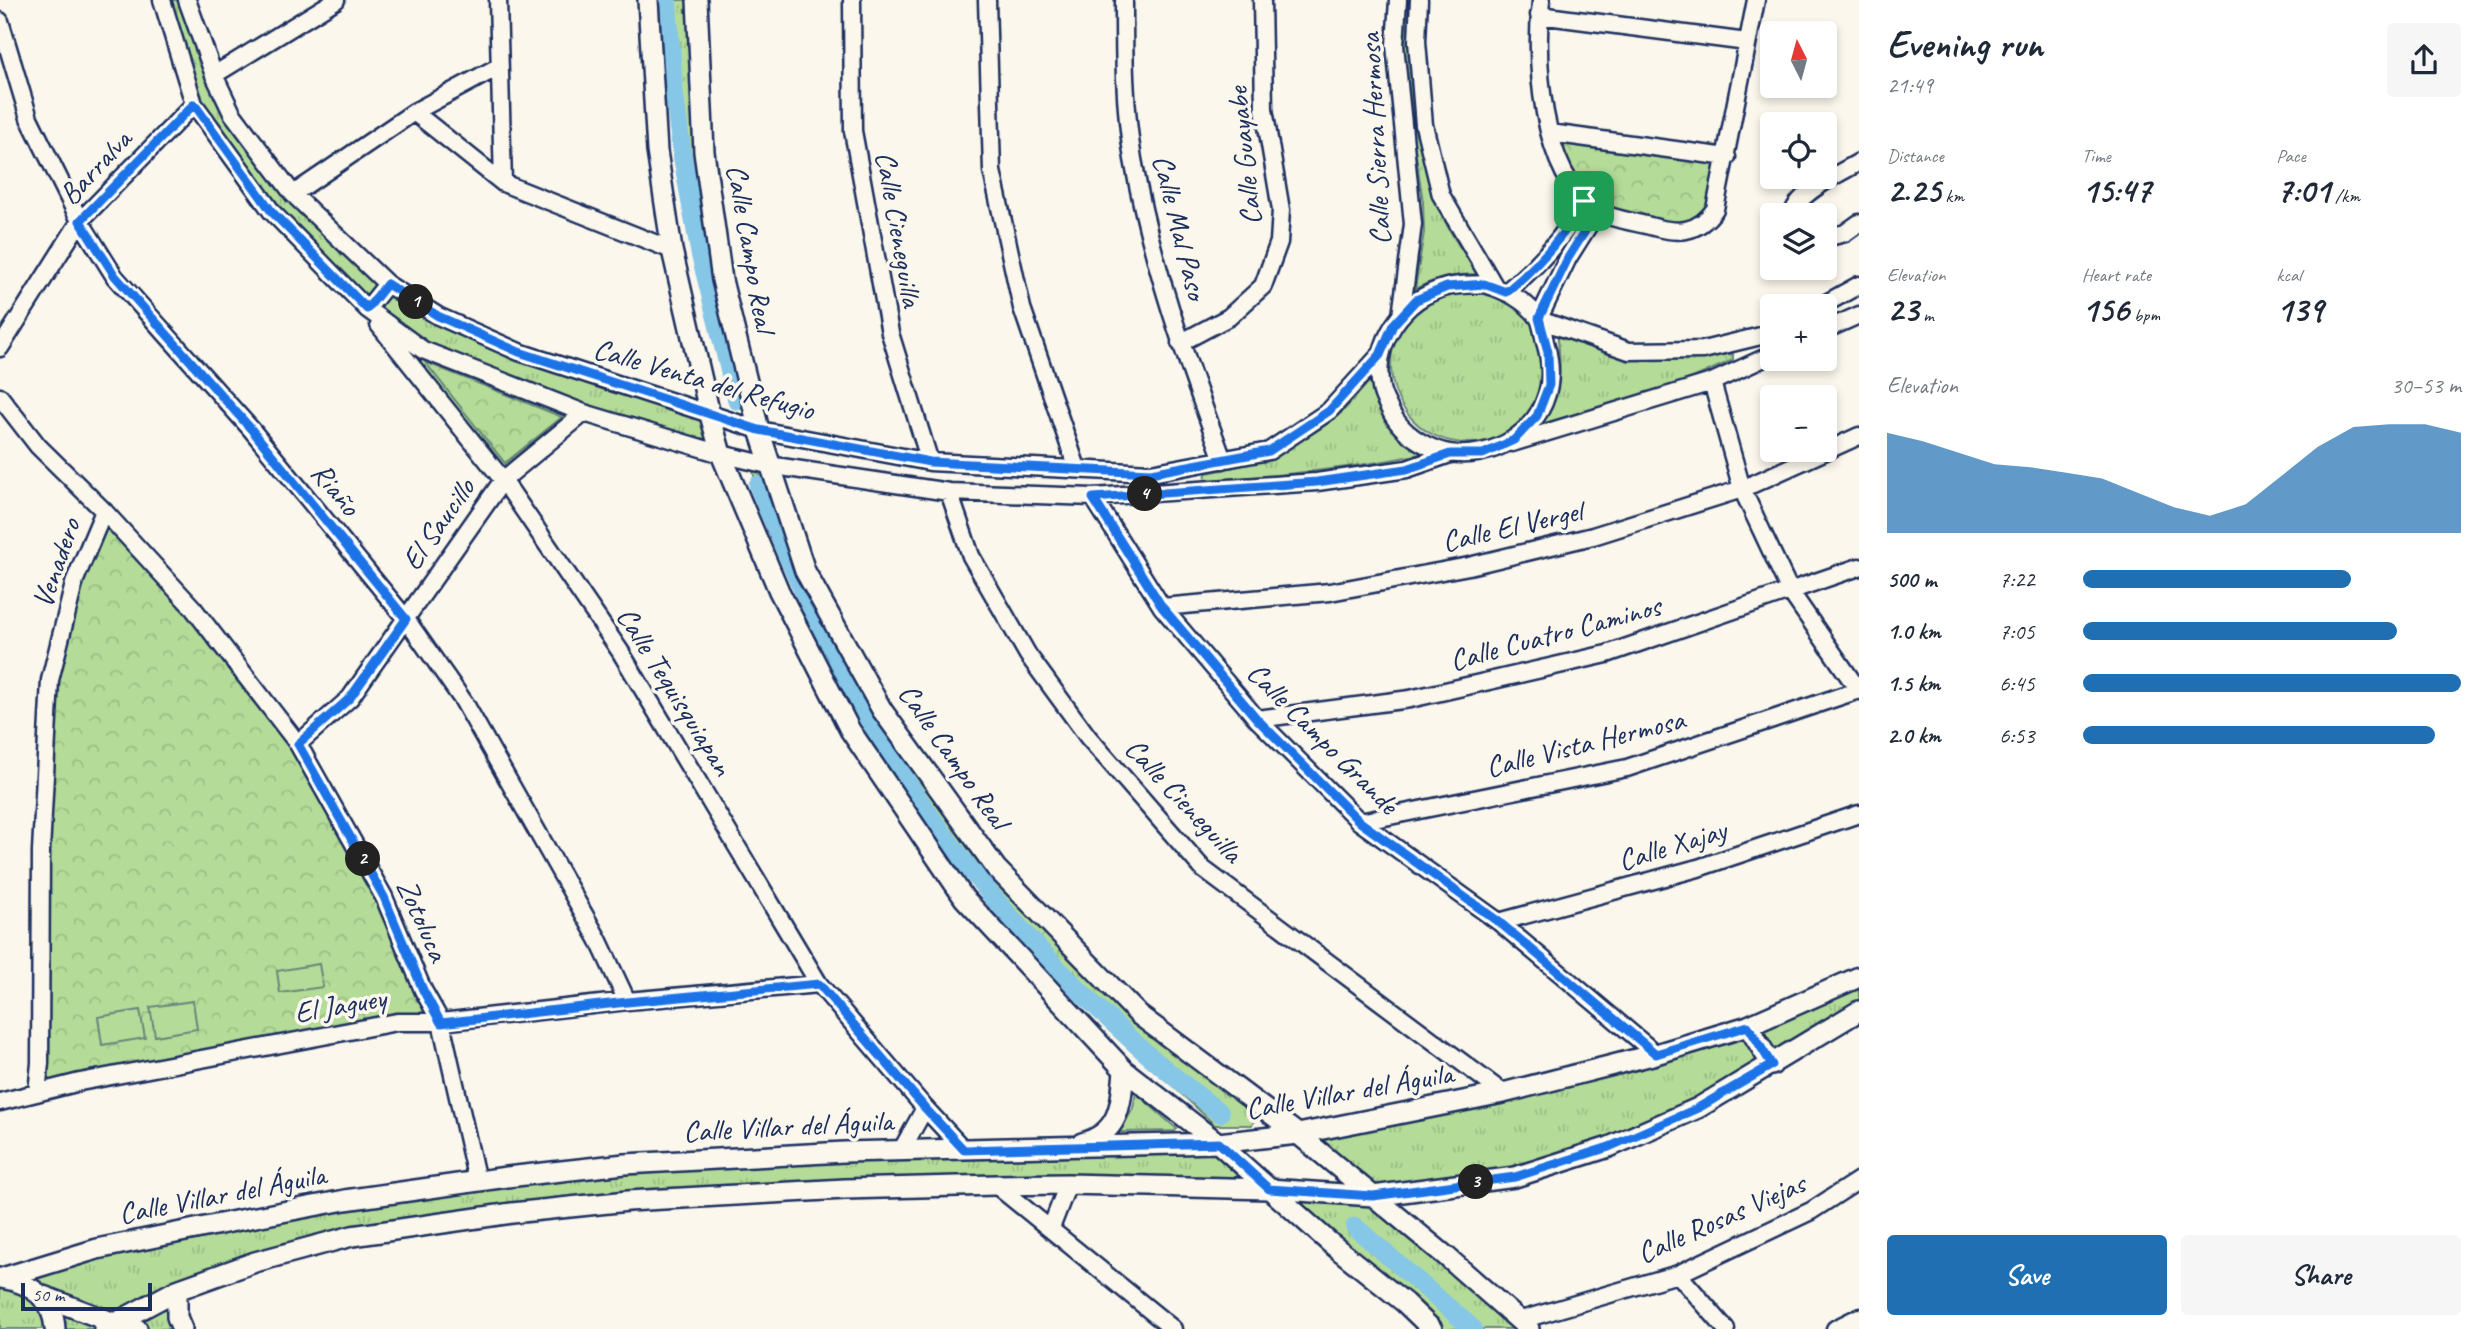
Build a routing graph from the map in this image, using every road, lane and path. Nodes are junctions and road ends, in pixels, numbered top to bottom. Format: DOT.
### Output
graph roads {
  1 [pos="162,0"];
  2 [pos="187,0"];
  3 [pos="336,0"];
  4 [pos="498,0"];
  5 [pos="648,0"];
  6 [pos="697,0"];
  7 [pos="852,0"];
  8 [pos="986,0"];
  9 [pos="1124,0"];
  10 [pos="1262,0"];
  11 [pos="1398,0"];
  12 [pos="1419,0"];
  13 [pos="1756,0"];
  14 [pos="1540,7"];
  15 [pos="0,21"];
  16 [pos="1747,42"];
  17 [pos="498,67"];
  18 [pos="214,75"];
  19 [pos="194,104"];
  20 [pos="414,112"];
  21 [pos="1550,133"];
  22 [pos="1727,157"];
  23 [pos="1859,162"];
  24 [pos="503,183"];
  25 [pos="293,194"];
  26 [pos="1584,201"];
  27 [pos="1797,203"];
  28 [pos="1597,212"];
  29 [pos="80,221"];
  30 [pos="1859,223"];
  31 [pos="1837,235"];
  32 [pos="672,250"];
  33 [pos="387,284"];
  34 [pos="1859,285"];
  35 [pos="1501,290"];
  36 [pos="1837,297"];
  37 [pos="367,309"];
  38 [pos="1859,315"];
  39 [pos="1401,316"];
  40 [pos="1539,319"];
  41 [pos="1837,325"];
  42 [pos="1760,336"];
  43 [pos="1180,343"];
  44 [pos="0,348"];
  45 [pos="1380,355"];
  46 [pos="1760,360"];
  47 [pos="1712,382"];
  48 [pos="0,397"];
  49 [pos="584,413"];
  50 [pos="710,415"];
  51 [pos="759,430"];
  52 [pos="1859,436"];
  53 [pos="1493,449"];
  54 [pos="721,454"];
  55 [pos="1450,454"];
  56 [pos="1223,460"];
  57 [pos="930,462"];
  58 [pos="768,465"];
  59 [pos="1077,468"];
  60 [pos="503,480"];
  61 [pos="1742,489"];
  62 [pos="949,492"];
  63 [pos="1093,498"];
  64 [pos="104,512"];
  65 [pos="1859,567"];
  66 [pos="1790,591"];
  67 [pos="1162,607"];
  68 [pos="406,619"];
  69 [pos="1859,691"];
  70 [pos="1257,719"];
  71 [pos="298,744"];
  72 [pos="1859,814"];
  73 [pos="1360,822"];
  74 [pos="1499,922"];
  75 [pos="1859,977"];
  76 [pos="819,984"];
  77 [pos="627,1002"];
  78 [pos="1859,1011"];
  79 [pos="441,1023"];
  80 [pos="1748,1026"];
  81 [pos="1656,1054"];
  82 [pos="1772,1065"];
  83 [pos="1124,1070"];
  84 [pos="37,1093"];
  85 [pos="1503,1093"];
  86 [pos="0,1102"];
  87 [pos="925,1108"];
  88 [pos="1298,1134"];
  89 [pos="1219,1143"];
  90 [pos="1068,1147"];
  91 [pos="964,1150"];
  92 [pos="901,1151"];
  93 [pos="1859,1180"];
  94 [pos="477,1181"];
  95 [pos="1068,1184"];
  96 [pos="996,1185"];
  97 [pos="1269,1189"];
  98 [pos="1373,1196"];
  99 [pos="1051,1228"];
  100 [pos="1678,1274"];
  101 [pos="1,1278"];
  102 [pos="177,1290"];
  103 [pos="43,1296"];
  104 [pos="1859,1317"];
  105 [pos="1525,1325"];
  106 [pos="109,1326"];
  107 [pos="55,1329"];
  108 [pos="137,1329"];
  109 [pos="182,1329"];
  110 [pos="1173,1329"];
  111 [pos="1432,1329"];
  112 [pos="1726,1329"];
  113 [pos="1835,1329"];
  1 -- 19 [label="street, Calle Venta del Refugio"];
  2 -- 18 [label="street, Calle Venta del Refugio"];
  3 -- 18 [label="street"];
  4 -- 17 [label="street"];
  5 -- 32 [label="street"];
  6 -- 51 [label="street, Calle Campo Real"];
  7 -- 57 [label="street, Calle Cieneguilla"];
  8 -- 59 [label="street"];
  9 -- 43 [label="street, Calle Mal Paso"];
  10 -- 43 [label="street, Calle Guayabe"];
  11 -- 39 [label="street, Calle Sierra Hermosa"];
  12 -- 35 [label="street, Calle Sierra Hermosa"];
  13 -- 16 [label="street"];
  14 -- 16 [label="street"];
  14 -- 21 [label="street"];
  15 -- 29 [label="street, Riaño"];
  16 -- 22 [label="street"];
  17 -- 20 [label="street"];
  17 -- 24 [label="street"];
  18 -- 25 [label="street, Calle Venta del Refugio"];
  19 -- 29 [label="street, Barralva"];
  19 -- 37 [label="street, Calle Venta del Refugio"];
  20 -- 24 [label="street"];
  20 -- 25 [label="street"];
  21 -- 22 [label="street"];
  21 -- 26 [label="street"];
  22 -- 28 [label="street"];
  23 -- 27 [label="street"];
  24 -- 32 [label="street"];
  25 -- 33 [label="street, Calle Venta del Refugio"];
  26 -- 28 [label="street"];
  26 -- 35 [label="street"];
  28 -- 40 [label="street"];
  29 -- 44 [label="street, Barralva"];
  29 -- 68 [label="street, Riaño"];
  30 -- 31 [label="street"];
  32 -- 50 [label="street"];
  33 -- 37 [label="street"];
  33 -- 50 [label="street, Calle Venta del Refugio"];
  34 -- 36 [label="street"];
  35 -- 39 [label="street"];
  35 -- 40 [label="street"];
  37 -- 49 [label="street, Calle Venta del Refugio"];
  37 -- 60 [label="street, Calle Tequisquiapan"];
  38 -- 41 [label="street"];
  39 -- 45 [label="street"];
  40 -- 42 [label="street"];
  40 -- 53 [label="street"];
  43 -- 56 [label="street, Calle Mal Paso"];
  45 -- 55 [label="street"];
  45 -- 56 [label="street, Calle Venta del Refugio"];
  46 -- 47 [label="street"];
  47 -- 53 [label="street"];
  47 -- 61 [label="street"];
  48 -- 64 [label="street, Zotoluca"];
  49 -- 54 [label="street, Calle Venta del Refugio"];
  49 -- 60 [label="street, El Saucillo"];
  50 -- 51 [label="street, Calle Venta del Refugio"];
  50 -- 54 [label="street"];
  51 -- 57 [label="street, Calle Venta del Refugio"];
  51 -- 58 [label="street, Calle Campo Real"];
  52 -- 61 [label="street, Calle El Vergel"];
  53 -- 55 [label="street"];
  54 -- 58 [label="street, Calle Venta del Refugio"];
  54 -- 83 [label="street"];
  55 -- 63 [label="street, Calle Venta del Refugio"];
  56 -- 59 [label="street, Calle Venta del Refugio"];
  57 -- 59 [label="street, Calle Venta del Refugio"];
  58 -- 62 [label="street, Calle Venta del Refugio"];
  58 -- 88 [label="street, Calle Campo Real"];
  60 -- 68 [label="street, El Saucillo"];
  60 -- 76 [label="street, Calle Tequisquiapan"];
  61 -- 66 [label="street"];
  61 -- 67 [label="street, Calle El Vergel"];
  62 -- 63 [label="street, Calle Venta del Refugio"];
  62 -- 85 [label="street, Calle Cieneguilla"];
  63 -- 67 [label="street, Calle Campo Grande"];
  64 -- 71 [label="street, Zotoluca"];
  64 -- 84 [label="street, Venadero"];
  65 -- 66 [label="street, Calle Cuatro Caminos"];
  66 -- 69 [label="street"];
  66 -- 70 [label="street, Calle Cuatro Caminos"];
  67 -- 70 [label="street, Calle Campo Grande"];
  68 -- 71 [label="street, El Saucillo"];
  68 -- 77 [label="street, Riaño"];
  69 -- 73 [label="street, Calle Vista Hermosa"];
  70 -- 73 [label="street, Calle Campo Grande"];
  71 -- 79 [label="street, Zotoluca"];
  72 -- 74 [label="street, Calle Xajay"];
  73 -- 74 [label="street, Calle Campo Grande"];
  74 -- 81 [label="street, Calle Campo Grande"];
  75 -- 80 [label="street, Calle Villar del Águila"];
  76 -- 77 [label="street, El Jaguey"];
  76 -- 87 [label="street, Calle Tequisquiapan"];
  77 -- 79 [label="street, El Jaguey"];
  78 -- 82 [label="street"];
  79 -- 84 [label="street, El Jaguey"];
  79 -- 94 [label="street, Zotoluca"];
  80 -- 81 [label="street, Calle Villar del Águila"];
  80 -- 82 [label="street"];
  81 -- 85 [label="street, Calle Villar del Águila"];
  82 -- 98 [label="street"];
  83 -- 89 [label="street"];
  83 -- 90 [label="street"];
  84 -- 86 [label="street, El Jaguey"];
  85 -- 88 [label="street, Calle Villar del Águila"];
  87 -- 91 [label="street, Calle Tequisquiapan"];
  87 -- 92 [label="street"];
  88 -- 89 [label="street, Calle Villar del Águila"];
  88 -- 98 [label="street, Calle Campo Real"];
  89 -- 90 [label="street, Calle Villar del Águila"];
  89 -- 97 [label="street"];
  90 -- 91 [label="street, Calle Villar del Águila"];
  91 -- 92 [label="street, Calle Villar del Águila"];
  92 -- 94 [label="street, Calle Villar del Águila"];
  93 -- 100 [label="street, Calle Rosas Viejas"];
  94 -- 101 [label="street, Calle Villar del Águila"];
  95 -- 96 [label="street"];
  95 -- 97 [label="street"];
  95 -- 99 [label="street"];
  96 -- 99 [label="street"];
  96 -- 102 [label="street"];
  97 -- 98 [label="street"];
  97 -- 111 [label="street"];
  98 -- 105 [label="street, Calle Campo Real"];
  99 -- 110 [label="street"];
  100 -- 105 [label="street, Calle Rosas Viejas"];
  100 -- 112 [label="street"];
  101 -- 103 [label="street"];
  102 -- 106 [label="street"];
  102 -- 109 [label="street"];
  103 -- 106 [label="street"];
  103 -- 107 [label="street"];
  104 -- 113 [label="street"];
  106 -- 108 [label="street"];
}
